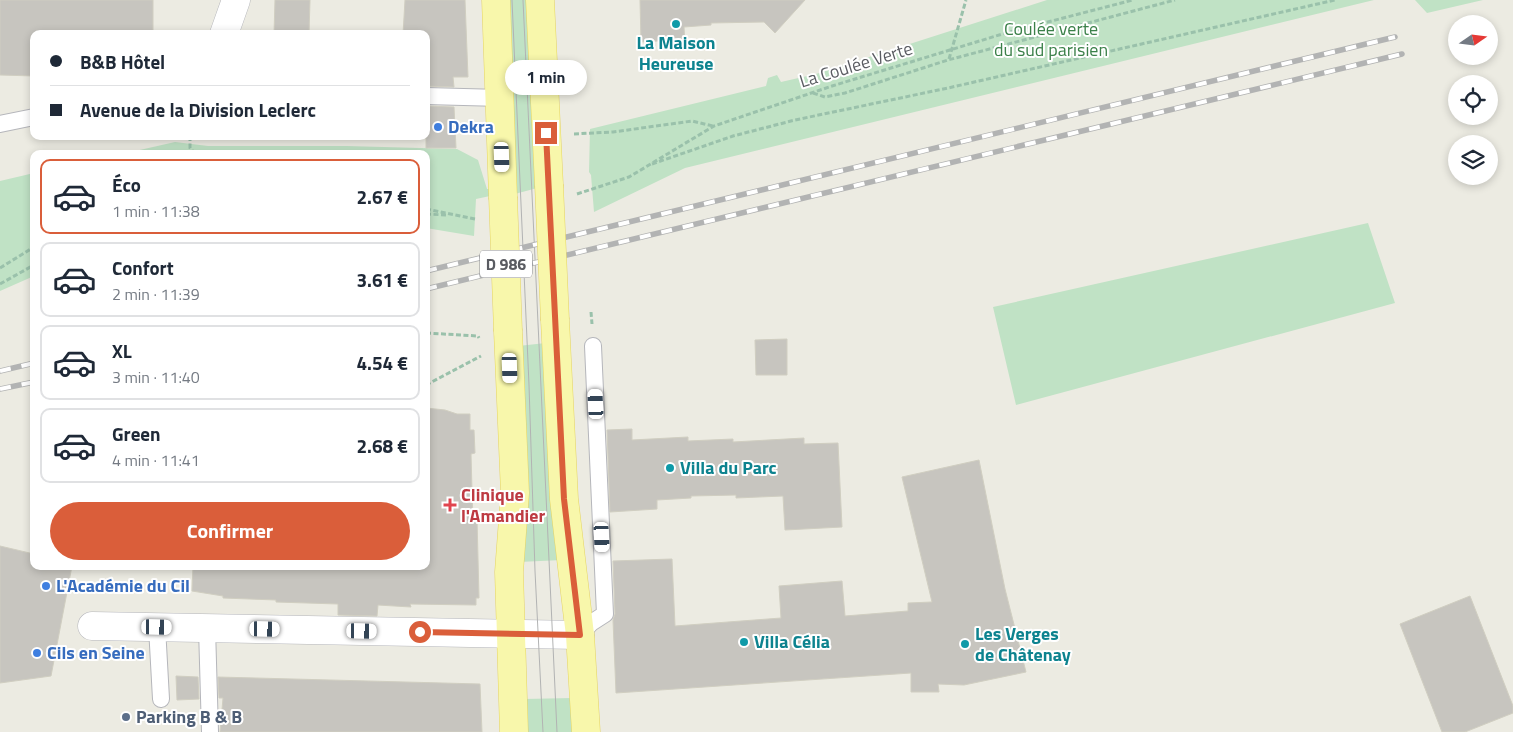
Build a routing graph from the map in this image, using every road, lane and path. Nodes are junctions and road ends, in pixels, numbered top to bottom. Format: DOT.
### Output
graph roads {
  1 [pos="236,0"];
  2 [pos="496,0"];
  3 [pos="540,0"];
  4 [pos="966,0"];
  5 [pos="1134,0"];
  6 [pos="1175,0"];
  7 [pos="1335,0"];
  8 [pos="225,30"];
  9 [pos="952,50"];
  10 [pos="948,60"];
  11 [pos="812,93"];
  12 [pos="430,96"];
  13 [pos="501,98"];
  14 [pos="30,118"];
  15 [pos="0,124"];
  16 [pos="714,126"];
  17 [pos="546,133"];
  18 [pos="644,167"];
  19 [pos="600,188"];
  20 [pos="430,214"];
  21 [pos="458,216"];
  22 [pos="30,249"];
  23 [pos="30,267"];
  24 [pos="0,268"];
  25 [pos="0,284"];
  26 [pos="430,333"];
  27 [pos="478,336"];
  28 [pos="593,346"];
  29 [pos="486,355"];
  30 [pos="430,383"];
  31 [pos="92,626"];
  32 [pos="157,627"];
  33 [pos="208,628"];
  34 [pos="510,633"];
  35 [pos="580,635"];
  36 [pos="161,699"];
  37 [pos="210,732"];
  38 [pos="514,732"];
  39 [pos="586,732"];
  1 -- 8 [label="street"];
  2 -- 13 [label="main road, D 986"];
  3 -- 17 [label="main road"];
  4 -- 9 [label="path"];
  5 -- 9 [label="path, La Coulée Verte"];
  6 -- 10 [label="path"];
  7 -- 18 [label="path"];
  9 -- 10 [label="path"];
  9 -- 11 [label="path, La Coulée Verte"];
  10 -- 11 [label="path"];
  11 -- 16 [label="path, La Coulée Verte"];
  12 -- 13 [label="lane"];
  13 -- 34 [label="main road, D 986, bridge"];
  14 -- 15 [label="lane"];
  16 -- 17 [label="path"];
  16 -- 18 [label="path, La Coulée Verte"];
  17 -- 35 [label="main road, bridge"];
  18 -- 19 [label="path, La Coulée Verte"];
  20 -- 21 [label="path"];
  22 -- 24 [label="path"];
  23 -- 25 [label="path"];
  26 -- 27 [label="path"];
  28 -- 35 [label="lane"];
  29 -- 30 [label="path"];
  31 -- 32 [label="street"];
  32 -- 33 [label="street"];
  32 -- 36 [label="lane"];
  33 -- 34 [label="street"];
  33 -- 37 [label="lane"];
  34 -- 35 [label="street"];
  34 -- 38 [label="main road, D 986"];
  35 -- 39 [label="main road"];
}
